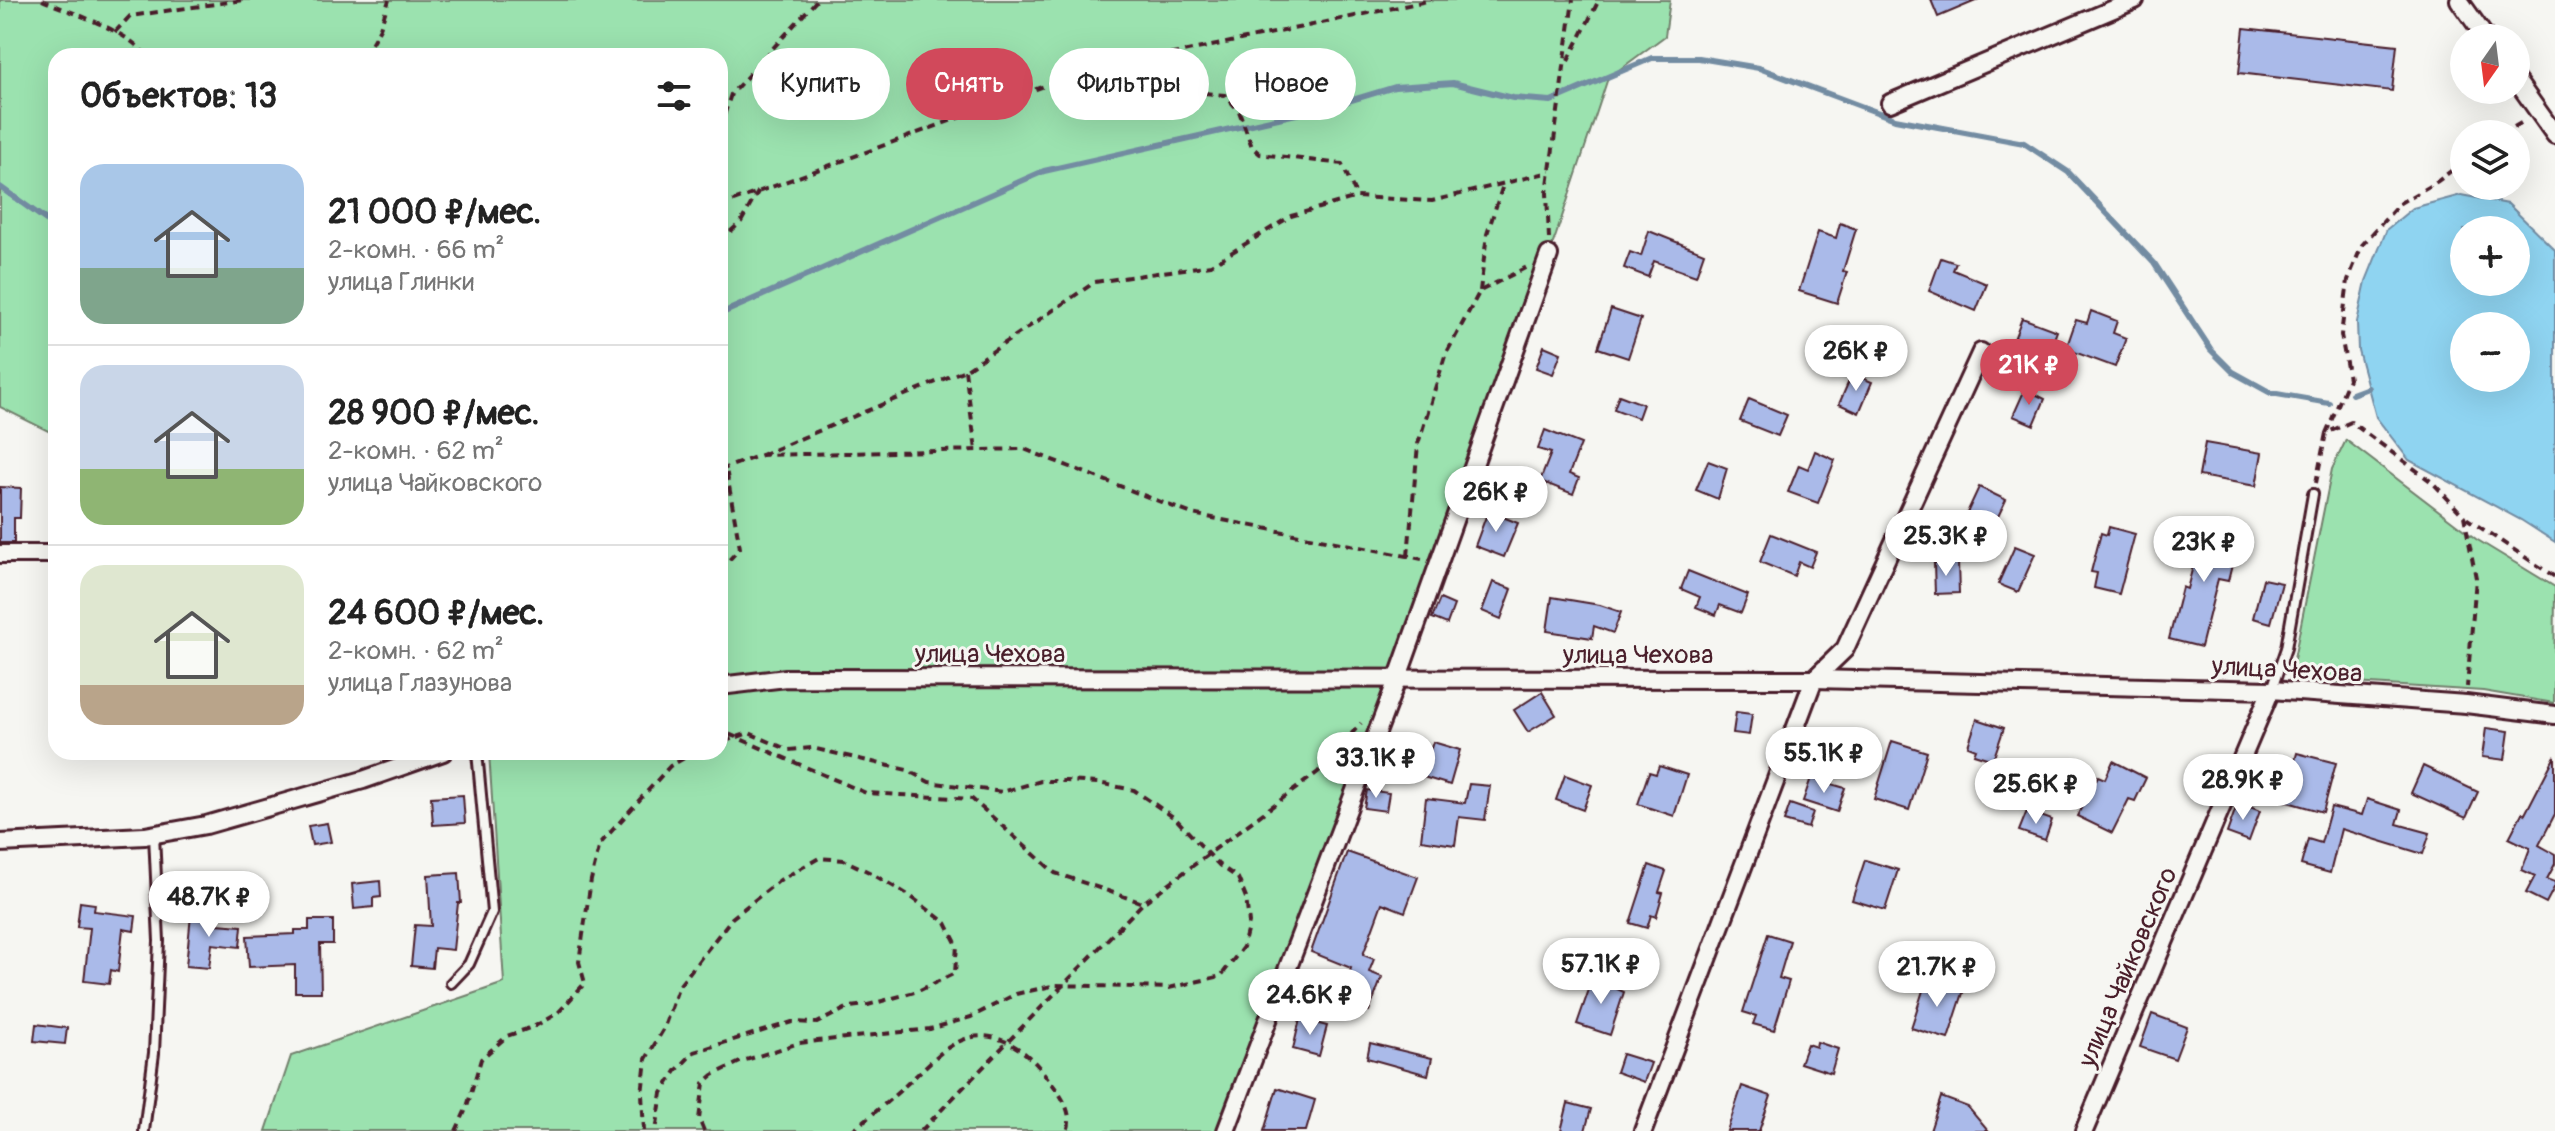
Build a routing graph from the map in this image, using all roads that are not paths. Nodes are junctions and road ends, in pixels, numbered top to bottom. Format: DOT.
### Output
graph roads {
  1 [pos="2135,0"];
  2 [pos="2459,0"];
  3 [pos="2476,24"];
  4 [pos="2530,100"];
  5 [pos="1890,103"];
  6 [pos="2555,135"];
  7 [pos="1549,255"];
  8 [pos="1981,352"];
  9 [pos="2313,494"];
  10 [pos="0,554"];
  11 [pos="48,554"];
  12 [pos="1398,677"];
  13 [pos="1814,679"];
  14 [pos="728,685"];
  15 [pos="2271,690"];
  16 [pos="2555,715"];
  17 [pos="420,760"];
  18 [pos="478,760"];
  19 [pos="154,835"];
  20 [pos="0,843"];
  21 [pos="451,983"];
  22 [pos="144,1131"];
  23 [pos="1226,1131"];
  24 [pos="1643,1131"];
  25 [pos="2084,1131"];
  1 -- 5 [label="street"];
  2 -- 3 [label="street"];
  4 -- 6 [label="street"];
  7 -- 12 [label="street"];
  8 -- 13 [label="street"];
  9 -- 15 [label="lane"];
  10 -- 11 [label="street"];
  12 -- 13 [label="street, улица Чехова"];
  12 -- 14 [label="street, улица Чехова"];
  12 -- 23 [label="street"];
  13 -- 15 [label="street, улица Чехова"];
  13 -- 24 [label="street"];
  15 -- 16 [label="street, улица Чехова"];
  15 -- 25 [label="street, улица Чайковского"];
  17 -- 19 [label="street"];
  18 -- 21 [label="lane"];
  19 -- 20 [label="street"];
  19 -- 22 [label="lane"];
}
